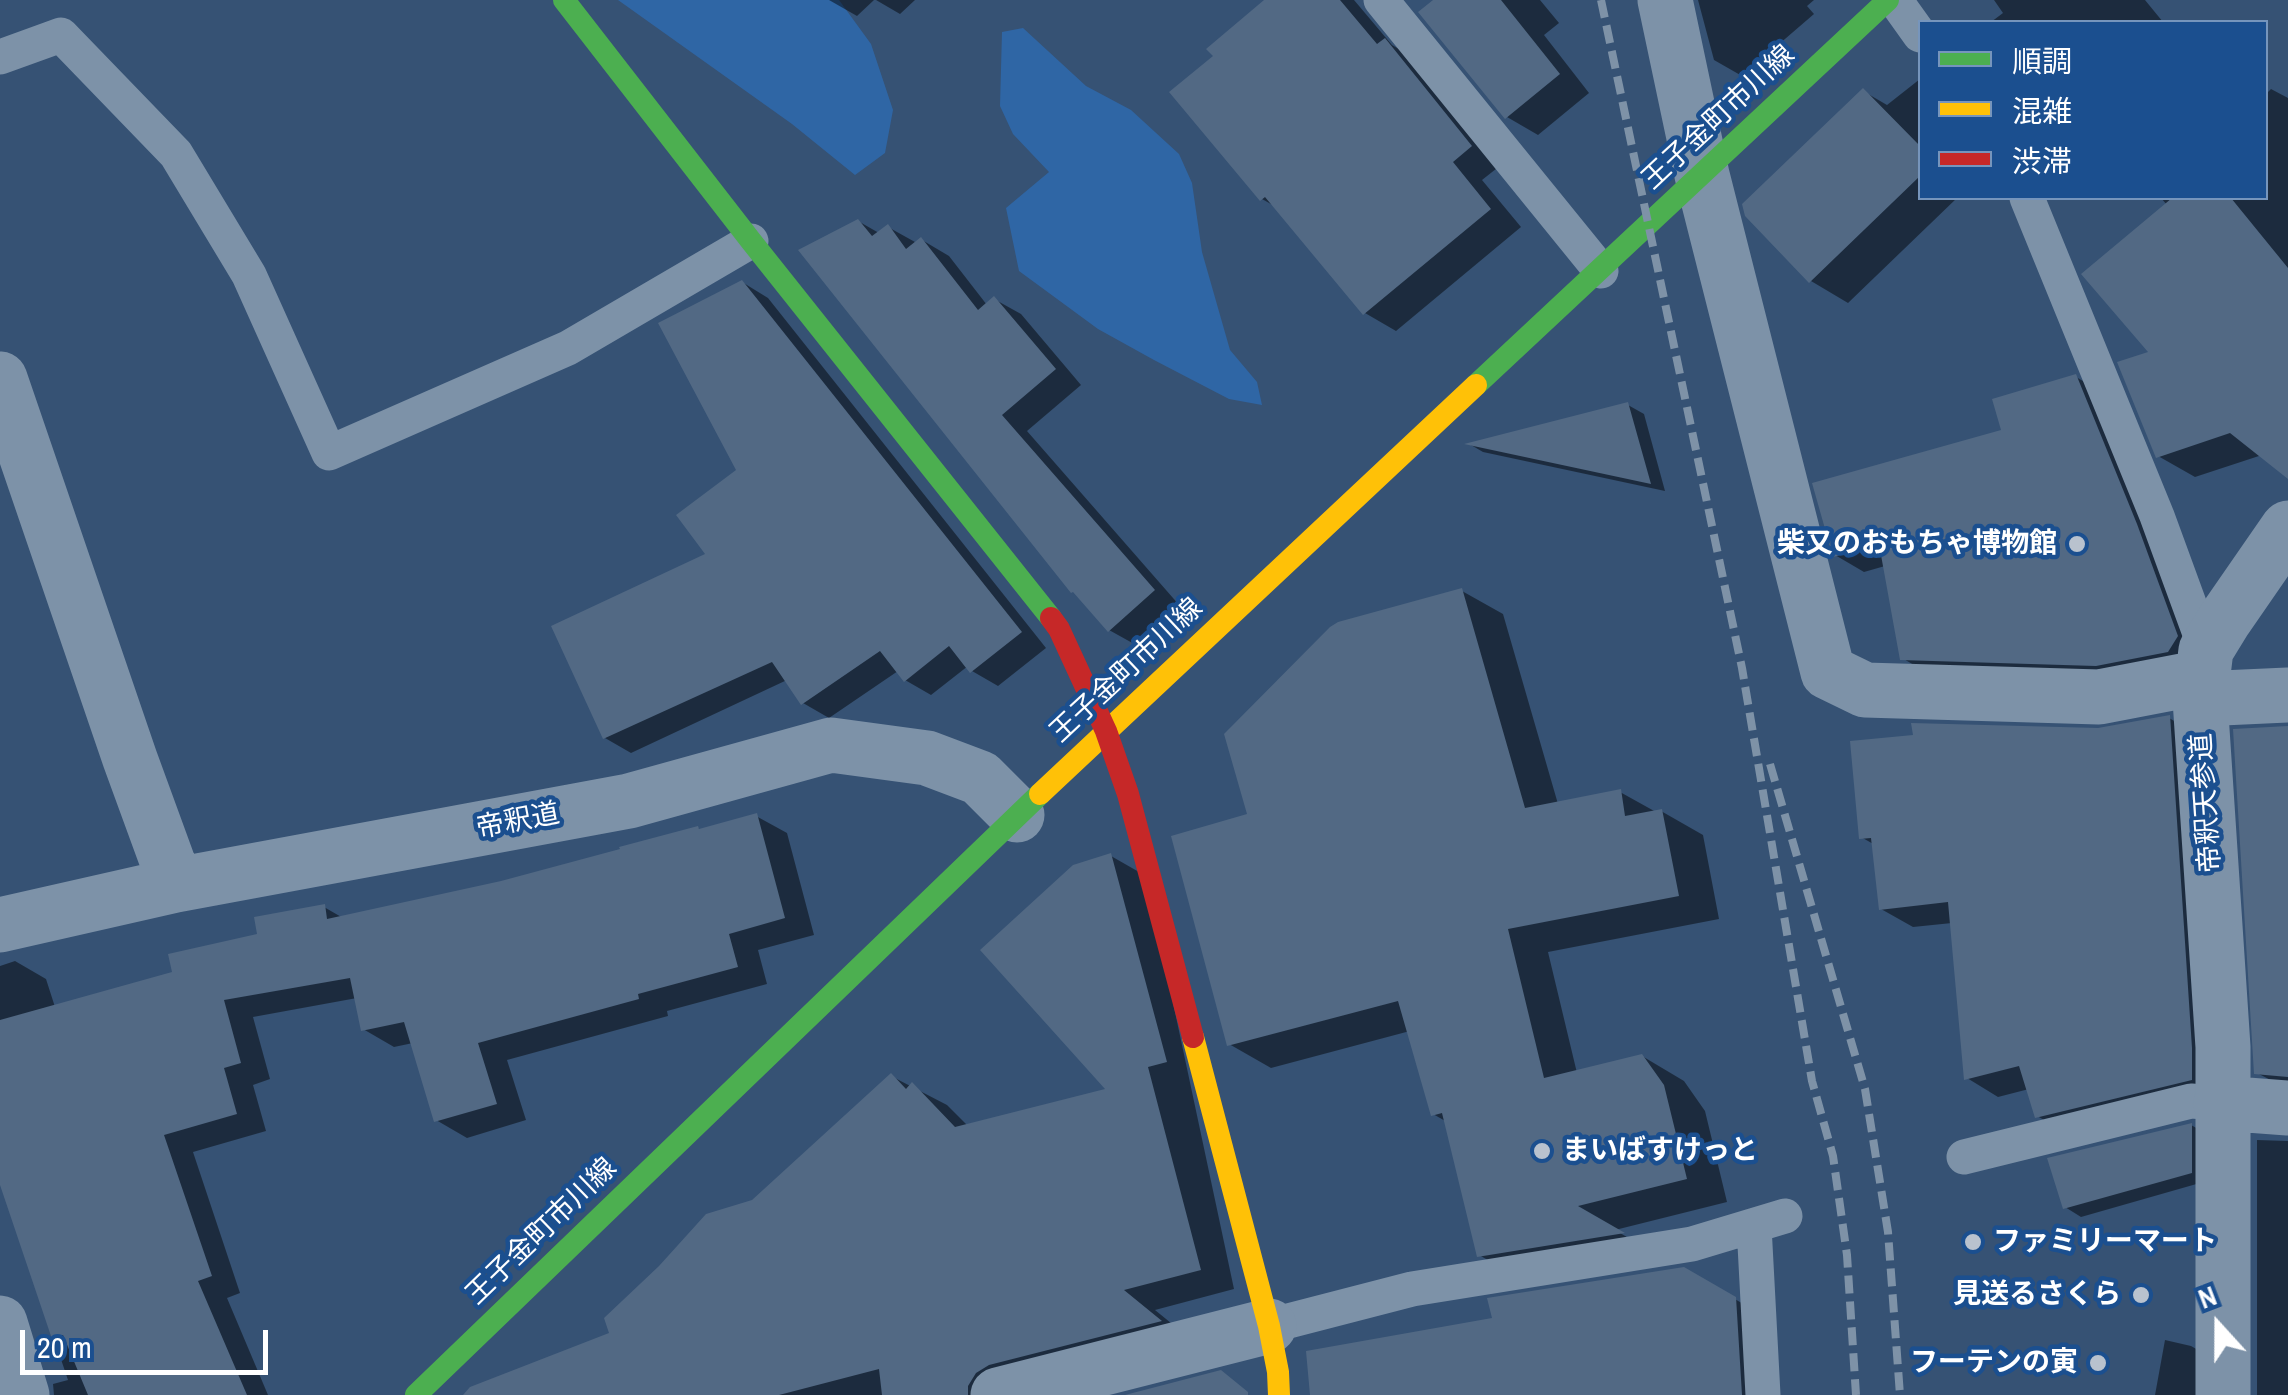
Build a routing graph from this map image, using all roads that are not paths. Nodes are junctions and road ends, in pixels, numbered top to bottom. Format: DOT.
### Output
graph roads {
  1 [pos="564,0"];
  2 [pos="1381,0"];
  3 [pos="1664,0"];
  4 [pos="1892,0"];
  5 [pos="1918,32"];
  6 [pos="0,57"];
  7 [pos="1702,175"];
  8 [pos="2028,200"];
  9 [pos="751,241"];
  10 [pos="1601,271"];
  11 [pos="0,379"];
  12 [pos="2288,528"];
  13 [pos="2209,661"];
  14 [pos="2288,695"];
  15 [pos="1106,730"];
  16 [pos="1016,815"];
  17 [pos="176,885"];
  18 [pos="0,925"];
  19 [pos="2222,1103"];
  20 [pos="2288,1108"];
  21 [pos="1964,1158"];
  22 [pos="0,1323"];
  23 [pos="1269,1326"];
  24 [pos="22,1395"];
  25 [pos="416,1395"];
  26 [pos="998,1395"];
  27 [pos="1279,1395"];
  28 [pos="1763,1395"];
  29 [pos="2223,1395"];
  1 -- 9 [label="main road"];
  2 -- 10 [label="lane"];
  3 -- 7 [label="street"];
  4 -- 5 [label="lane"];
  4 -- 7 [label="main road, 王子金町市川線"];
  6 -- 9 [label="lane"];
  7 -- 10 [label="main road, 王子金町市川線"];
  7 -- 13 [label="street"];
  8 -- 13 [label="lane"];
  9 -- 15 [label="main road"];
  10 -- 15 [label="main road, 王子金町市川線"];
  11 -- 17 [label="street"];
  12 -- 13 [label="street"];
  13 -- 14 [label="street"];
  13 -- 19 [label="street, 帝釈天参道"];
  15 -- 16 [label="main road, 王子金町市川線"];
  15 -- 23 [label="main road"];
  16 -- 17 [label="street, 帝釈道"];
  16 -- 25 [label="main road, 王子金町市川線"];
  17 -- 18 [label="street, 帝釈道"];
  19 -- 20 [label="street"];
  19 -- 21 [label="lane"];
  19 -- 29 [label="street, 帝釈天参道"];
  22 -- 24 [label="street"];
  23 -- 26 [label="street"];
  23 -- 27 [label="main road"];
  23 -- 28 [label="lane"];
}
